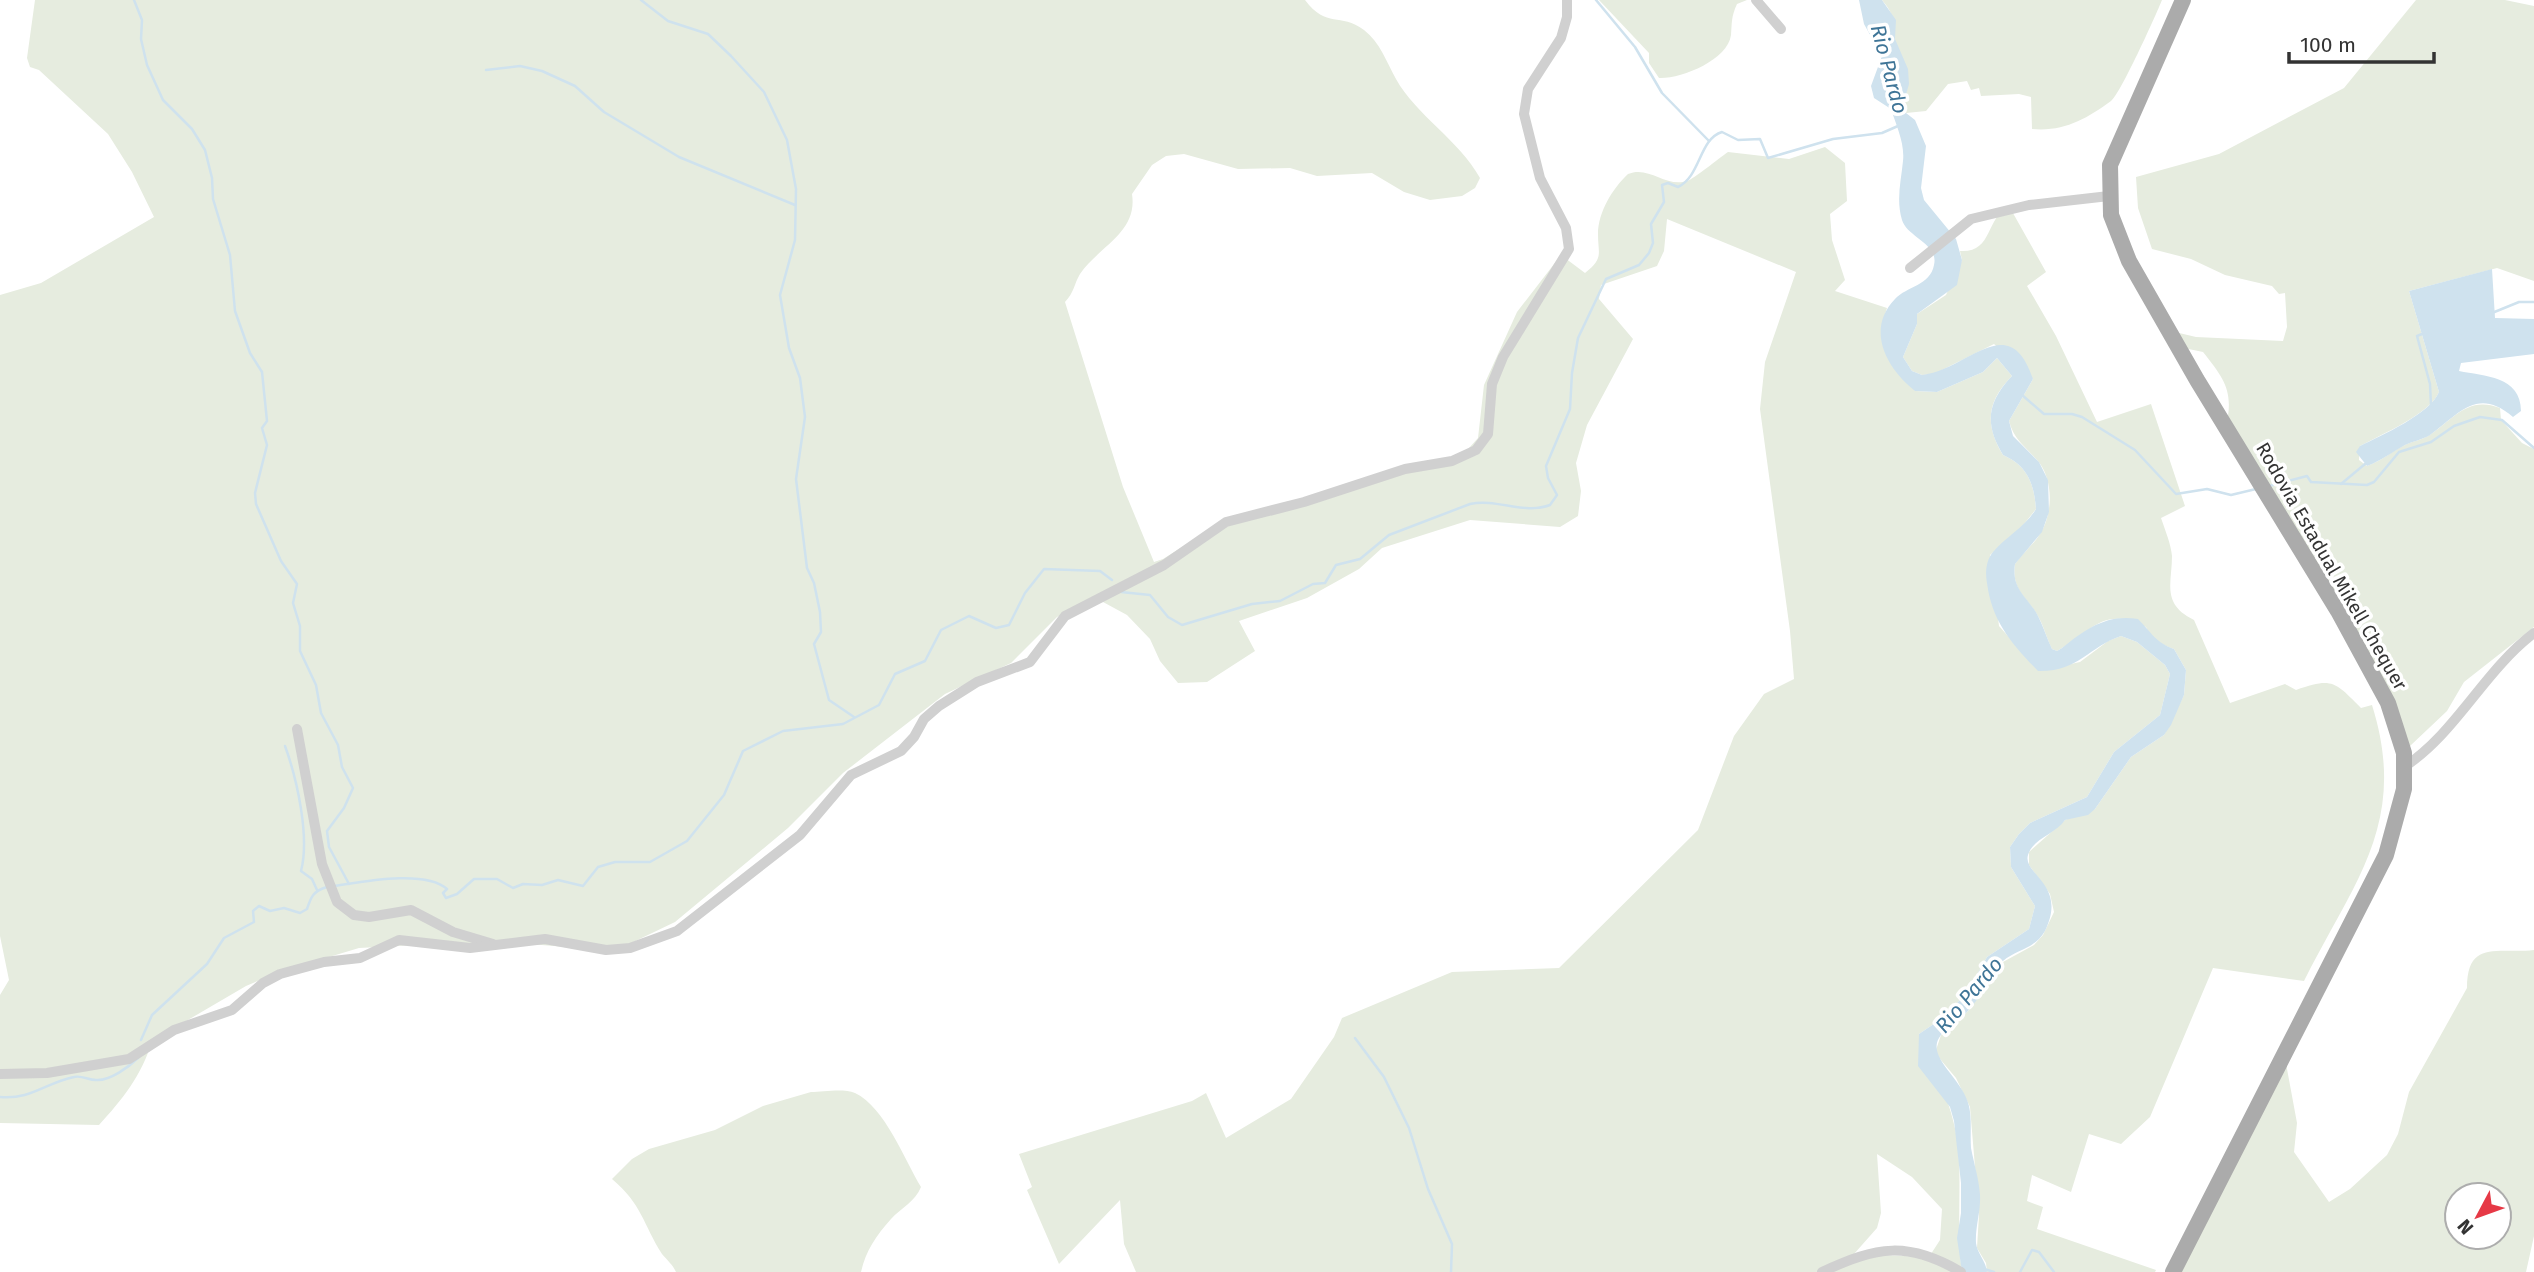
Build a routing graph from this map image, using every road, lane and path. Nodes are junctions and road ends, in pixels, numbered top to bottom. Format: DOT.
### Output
graph roads {
  1 [pos="1567,0"];
  2 [pos="1756,0"];
  3 [pos="2183,0"];
  4 [pos="1781,29"];
  5 [pos="2109,196"];
  6 [pos="1910,268"];
  7 [pos="2534,633"];
  8 [pos="297,729"];
  9 [pos="2404,767"];
  10 [pos="500,946"];
  11 [pos="0,1074"];
  12 [pos="1822,1272"];
  13 [pos="1961,1272"];
  14 [pos="2173,1272"];
  1 -- 10 [label="street"];
  2 -- 4 [label="street"];
  3 -- 5 [label="main road, Rodovia Estadual Mikell Chequer"];
  5 -- 6 [label="street"];
  5 -- 9 [label="main road, Rodovia Estadual Mikell Chequer"];
  7 -- 9 [label="street"];
  8 -- 10 [label="street"];
  9 -- 14 [label="main road, Rodovia Estadual Mikell Chequer"];
  10 -- 11 [label="street"];
  12 -- 13 [label="street"];
}
